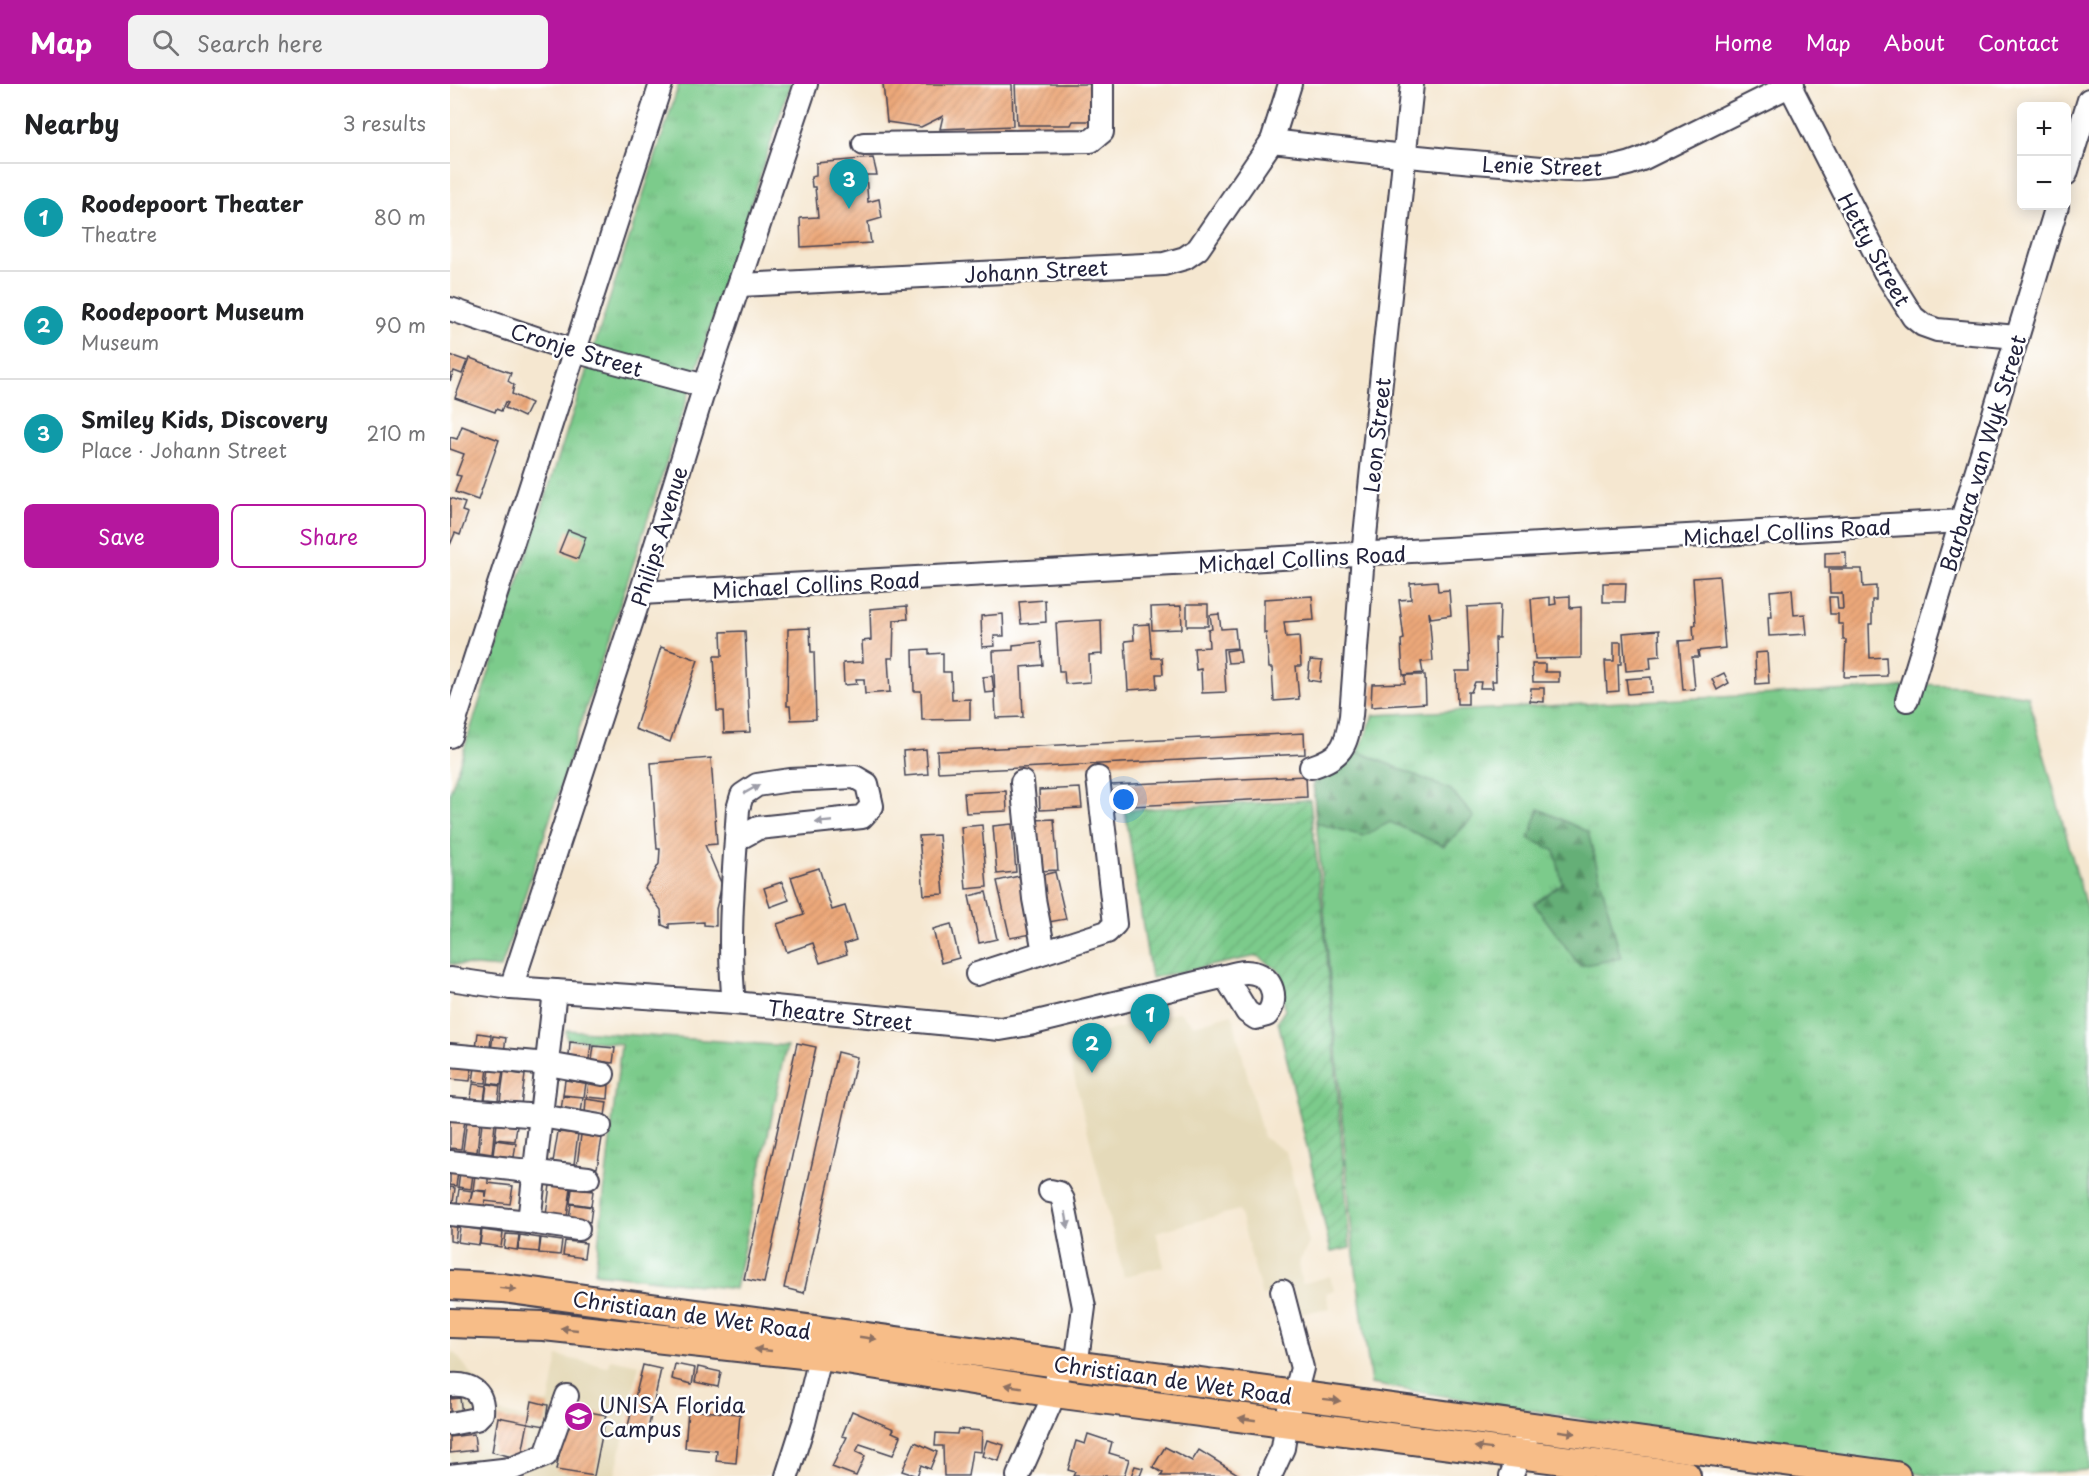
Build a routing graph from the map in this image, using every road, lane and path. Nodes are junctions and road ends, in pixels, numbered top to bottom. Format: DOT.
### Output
graph roads {
  1 [pos="661,84"];
  2 [pos="806,84"];
  3 [pos="1102,84"];
  4 [pos="1290,84"];
  5 [pos="1412,84"];
  6 [pos="1790,85"];
  7 [pos="2089,100"];
  8 [pos="1272,141"];
  9 [pos="864,144"];
  10 [pos="1404,158"];
  11 [pos="2071,161"];
  12 [pos="2056,210"];
  13 [pos="740,285"];
  14 [pos="450,309"];
  15 [pos="2017,337"];
  16 [pos="574,351"];
  17 [pos="705,386"];
  18 [pos="1962,521"];
  19 [pos="1363,555"];
  20 [pos="641,593"];
  21 [pos="1907,700"];
  22 [pos="450,736"];
  23 [pos="1311,767"];
  24 [pos="1098,778"];
  25 [pos="1022,782"];
  26 [pos="736,840"];
  27 [pos="1044,952"];
  28 [pos="977,974"];
  29 [pos="1225,976"];
  30 [pos="450,980"];
  31 [pos="511,988"];
  32 [pos="555,991"];
  33 [pos="734,1003"];
  34 [pos="450,1055"];
  35 [pos="548,1064"];
  36 [pos="603,1074"];
  37 [pos="450,1108"];
  38 [pos="541,1116"];
  39 [pos="600,1126"];
  40 [pos="450,1162"];
  41 [pos="535,1171"];
  42 [pos="588,1178"];
  43 [pos="1050,1191"];
  44 [pos="450,1214"];
  45 [pos="529,1222"];
  46 [pos="578,1228"];
  47 [pos="450,1285"];
  48 [pos="1282,1291"];
  49 [pos="450,1323"];
  50 [pos="824,1344"];
  51 [pos="1067,1365"];
  52 [pos="450,1385"];
  53 [pos="1055,1393"];
  54 [pos="1292,1395"];
  55 [pos="567,1396"];
  56 [pos="450,1424"];
  57 [pos="1288,1424"];
  58 [pos="1520,1452"];
  59 [pos="450,1476"];
  60 [pos="787,1476"];
  61 [pos="1018,1476"];
  62 [pos="1270,1476"];
  63 [pos="1686,1476"];
  64 [pos="1896,1476"];
  1 -- 16 [label="street"];
  2 -- 13 [label="street, Philips Avenue"];
  3 -- 9 [label="street"];
  4 -- 8 [label="street, Johann Street"];
  5 -- 10 [label="street, Leon Street"];
  6 -- 10 [label="street, Lenie Street"];
  6 -- 15 [label="street, Hetty Street"];
  7 -- 11 [label="street"];
  8 -- 10 [label="street, Lenie Street"];
  8 -- 13 [label="street, Johann Street"];
  10 -- 19 [label="street, Leon Street"];
  12 -- 15 [label="street, Barbara van Wyk Street"];
  13 -- 17 [label="street, Philips Avenue"];
  14 -- 16 [label="street, Cronje Street"];
  15 -- 18 [label="street, Barbara van Wyk Street"];
  16 -- 17 [label="street, Cronje Street"];
  16 -- 22 [label="street"];
  17 -- 20 [label="street, Philips Avenue"];
  18 -- 19 [label="street, Michael Collins Road"];
  18 -- 21 [label="street, Barbara van Wyk Street"];
  19 -- 20 [label="street, Michael Collins Road"];
  19 -- 23 [label="street, Leon Street"];
  20 -- 31 [label="street, Philips Avenue"];
  24 -- 27 [label="street"];
  25 -- 27 [label="street"];
  26 -- 26 [label="street, one-way"];
  26 -- 33 [label="street"];
  27 -- 28 [label="street"];
  29 -- 33 [label="street, Theatre Street"];
  30 -- 31 [label="street, Theatre Street"];
  31 -- 32 [label="street, Theatre Street"];
  32 -- 33 [label="street, Theatre Street"];
  32 -- 35 [label="street"];
  34 -- 35 [label="street"];
  35 -- 36 [label="street"];
  35 -- 38 [label="street"];
  37 -- 38 [label="street"];
  38 -- 39 [label="street"];
  38 -- 41 [label="street"];
  40 -- 41 [label="street"];
  41 -- 42 [label="street"];
  41 -- 45 [label="street"];
  43 -- 51 [label="street, one-way"];
  44 -- 45 [label="street"];
  45 -- 46 [label="street"];
  47 -- 50 [label="main road, Christiaan de Wet Road, one-way"];
  48 -- 54 [label="street"];
  50 -- 49 [label="main road, Christiaan de Wet Road, one-way"];
  50 -- 51 [label="main road, Christiaan de Wet Road, one-way"];
  53 -- 50 [label="main road, Christiaan de Wet Road, one-way"];
  50 -- 60 [label="street"];
  51 -- 53 [label="street"];
  51 -- 54 [label="main road, Christiaan de Wet Road"];
  52 -- 56 [label="street"];
  57 -- 53 [label="main road, Christiaan de Wet Road, one-way"];
  53 -- 61 [label="street"];
  54 -- 57 [label="street"];
  54 -- 58 [label="main road, Christiaan de Wet Road, one-way"];
  55 -- 59 [label="street"];
  58 -- 57 [label="main road, Christiaan de Wet Road, one-way"];
  57 -- 62 [label="street"];
  58 -- 63 [label="main road, Christiaan de Wet Road"];
  58 -- 64 [label="main road, Christiaan de Wet Road, one-way"];
}
